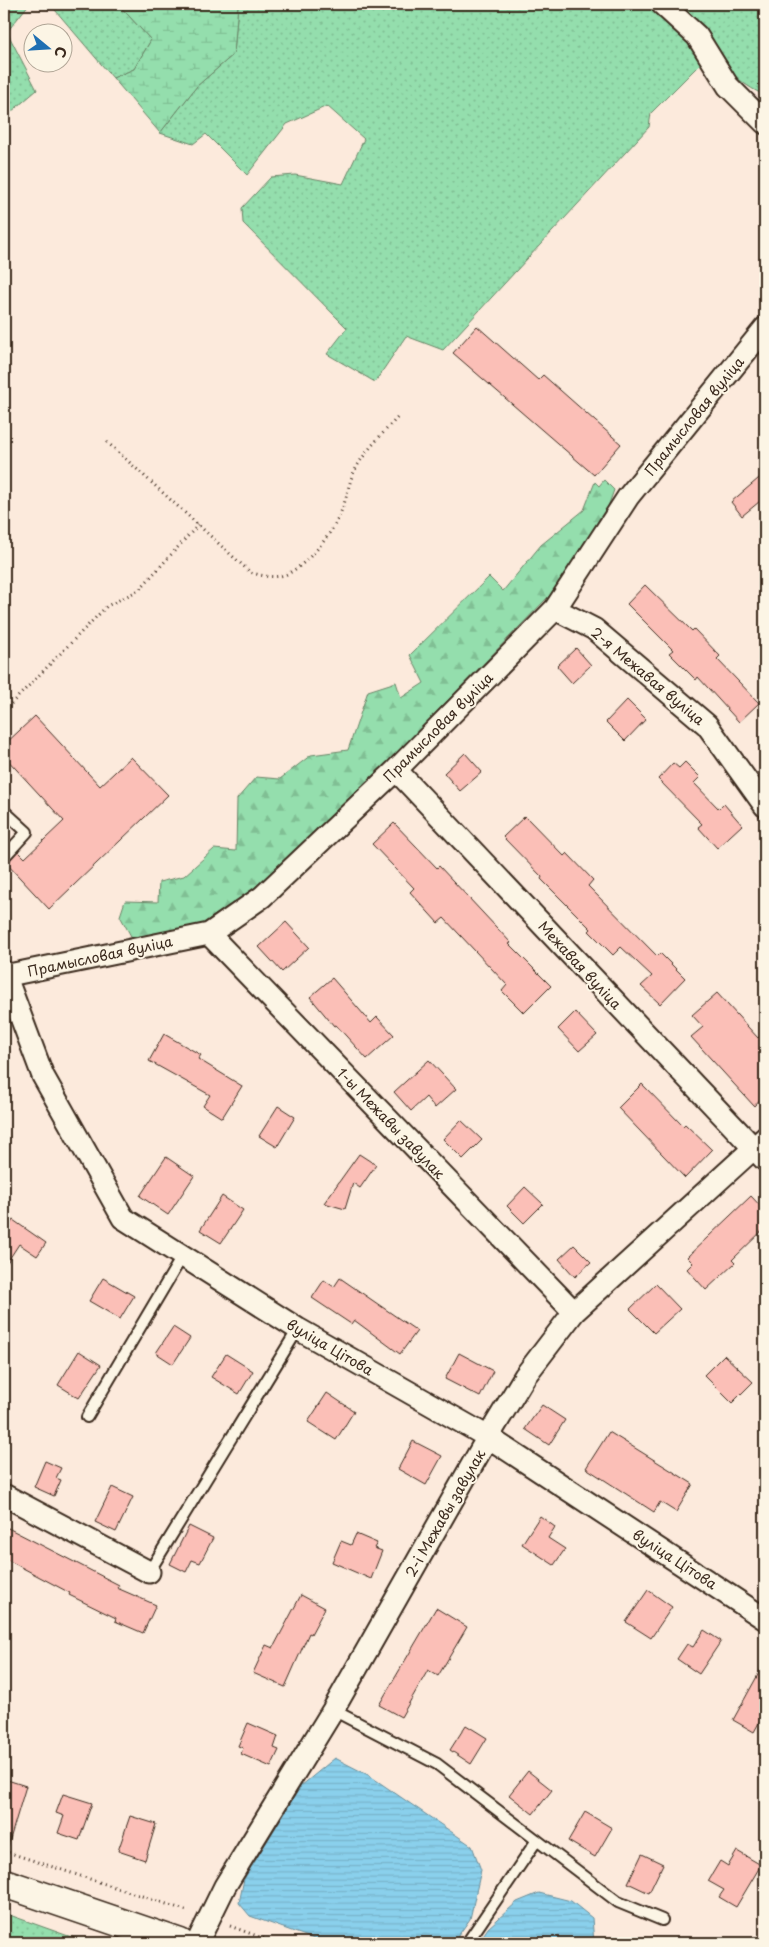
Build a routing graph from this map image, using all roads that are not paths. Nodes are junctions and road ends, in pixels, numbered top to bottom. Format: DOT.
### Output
graph roads {
  1 [pos="662,4"];
  2 [pos="763,120"];
  3 [pos="765,328"];
  4 [pos="555,609"];
  5 [pos="396,770"];
  6 [pos="765,806"];
  7 [pos="4,811"];
  8 [pos="4,858"];
  9 [pos="209,934"];
  10 [pos="4,975"];
  11 [pos="761,1149"];
  12 [pos="183,1255"];
  13 [pos="574,1312"];
  14 [pos="298,1329"];
  15 [pos="86,1417"];
  16 [pos="488,1437"];
  17 [pos="4,1495"];
  18 [pos="149,1572"];
  19 [pos="765,1619"];
  20 [pos="333,1710"];
  21 [pos="537,1840"];
  22 [pos="4,1883"];
  23 [pos="662,1920"];
  24 [pos="139,1937"];
  25 [pos="180,1943"];
  26 [pos="197,1943"];
  27 [pos="467,1943"];
  1 -- 2 [label="street"];
  3 -- 4 [label="street, Прамысловая вуліца"];
  4 -- 5 [label="street, Прамысловая вуліца"];
  4 -- 6 [label="street, 2-я Межавая вуліца"];
  5 -- 9 [label="street, Прамысловая вуліца"];
  5 -- 11 [label="street, Межавая вуліца"];
  7 -- 8 [label="lane"];
  9 -- 10 [label="street, Прамысловая вуліца"];
  9 -- 13 [label="street, 1-ы Межавы завулак"];
  10 -- 12 [label="street, вуліца Цітова"];
  11 -- 13 [label="street, 2-і Межавы завулак"];
  12 -- 14 [label="street, вуліца Цітова"];
  12 -- 15 [label="lane"];
  13 -- 16 [label="street, 2-і Межавы завулак"];
  14 -- 16 [label="street, вуліца Цітова"];
  14 -- 18 [label="lane"];
  16 -- 19 [label="street, вуліца Цітова"];
  16 -- 20 [label="street, 2-і Межавы завулак"];
  17 -- 18 [label="street"];
  20 -- 21 [label="lane"];
  20 -- 26 [label="street, 2-і Межавы завулак"];
  21 -- 23 [label="lane"];
  21 -- 27 [label="lane"];
  22 -- 24 [label="main road"];
  24 -- 25 [label="main road"];
}
